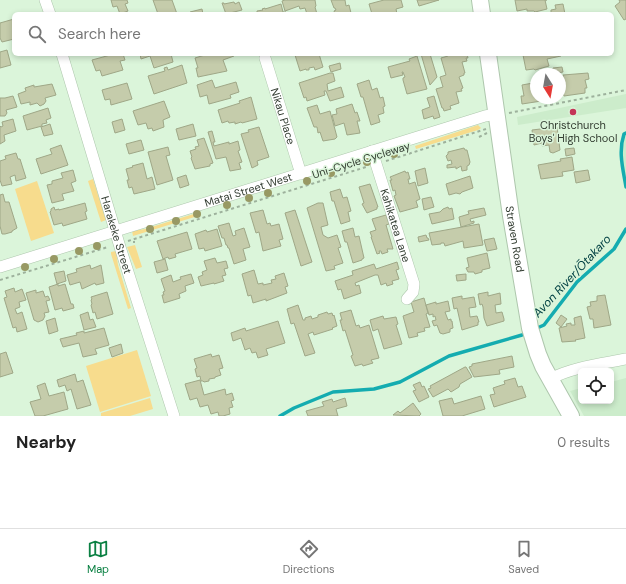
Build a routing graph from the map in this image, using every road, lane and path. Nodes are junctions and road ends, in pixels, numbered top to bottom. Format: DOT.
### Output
graph roads {
  1 [pos="46,0"];
  2 [pos="480,0"];
  3 [pos="49,12"];
  4 [pos="482,12"];
  5 [pos="63,56"];
  6 [pos="488,56"];
  7 [pos="265,58"];
  8 [pos="626,90"];
  9 [pos="503,114"];
  10 [pos="487,128"];
  11 [pos="489,132"];
  12 [pos="479,137"];
  13 [pos="372,151"];
  14 [pos="377,164"];
  15 [pos="300,174"];
  16 [pos="116,230"];
  17 [pos="125,241"];
  18 [pos="113,245"];
  19 [pos="0,267"];
  20 [pos="0,280"];
  21 [pos="407,299"];
  22 [pos="626,359"];
  23 [pos="550,379"];
  24 [pos="174,416"];
  25 [pos="571,416"];
  1 -- 3 [label="street"];
  2 -- 4 [label="main road"];
  5 -- 16 [label="street, Harakeke Street"];
  6 -- 9 [label="main road, Straven Road"];
  7 -- 15 [label="street, Nikau Place"];
  8 -- 9 [label="path"];
  9 -- 13 [label="street, Matai Street West"];
  9 -- 23 [label="main road, Straven Road"];
  10 -- 14 [label="path, Uni-Cycle Cycleway"];
  11 -- 12 [label="path"];
  13 -- 14 [label="street, Kahikatea Lane"];
  13 -- 15 [label="street, Matai Street West"];
  14 -- 17 [label="path, Uni-Cycle Cycleway"];
  14 -- 21 [label="street, Kahikatea Lane"];
  15 -- 16 [label="street, Matai Street West"];
  16 -- 19 [label="street, Matai Street West"];
  16 -- 24 [label="street, Harakeke Street"];
  18 -- 20 [label="path"];
  22 -- 23 [label="street"];
  23 -- 25 [label="main road, Straven Road"];
}
